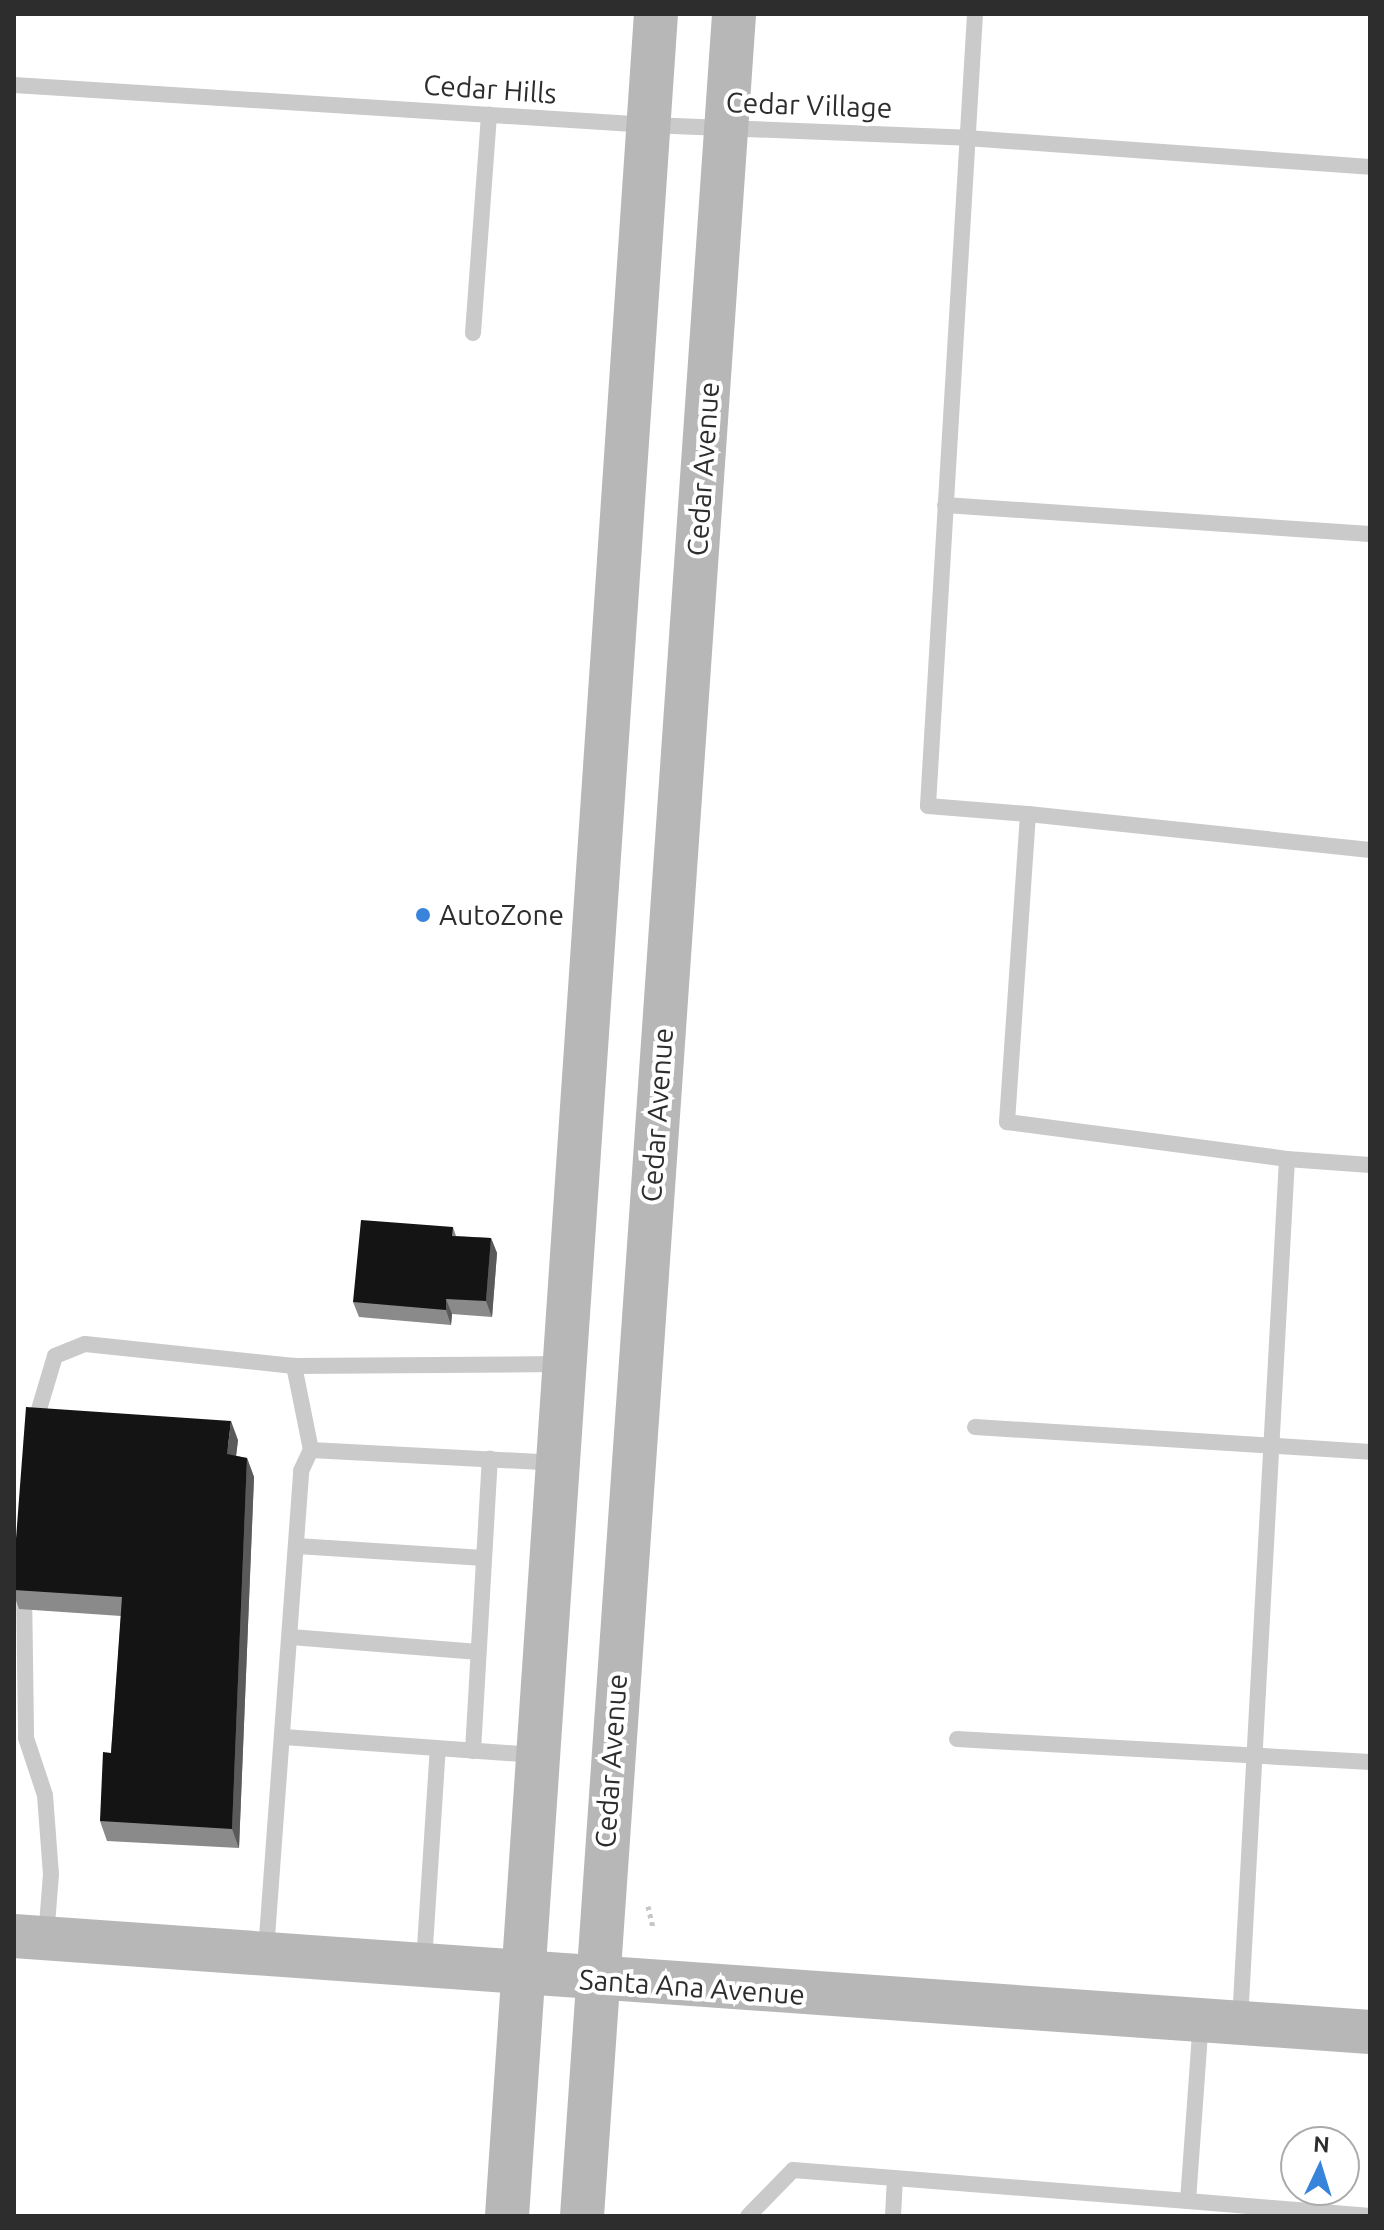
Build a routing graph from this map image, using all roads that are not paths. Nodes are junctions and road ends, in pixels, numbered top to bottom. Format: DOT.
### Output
graph roads {
  1 [pos="656,14"];
  2 [pos="734,14"];
  3 [pos="975,14"];
  4 [pos="14,85"];
  5 [pos="489,115"];
  6 [pos="649,125"];
  7 [pos="726,128"];
  8 [pos="967,138"];
  9 [pos="1370,167"];
  10 [pos="473,333"];
  11 [pos="945,505"];
  12 [pos="1370,534"];
  13 [pos="1028,814"];
  14 [pos="1370,850"];
  15 [pos="1287,1159"];
  16 [pos="1370,1165"];
  17 [pos="565,1364"];
  18 [pos="294,1366"];
  19 [pos="975,1427"];
  20 [pos="30,1440"];
  21 [pos="1272,1445"];
  22 [pos="311,1450"];
  23 [pos="1370,1452"];
  24 [pos="490,1458"];
  25 [pos="558,1463"];
  26 [pos="297,1546"];
  27 [pos="484,1558"];
  28 [pos="24,1574"];
  29 [pos="291,1637"];
  30 [pos="478,1652"];
  31 [pos="284,1737"];
  32 [pos="957,1739"];
  33 [pos="438,1748"];
  34 [pos="473,1751"];
  35 [pos="538,1755"];
  36 [pos="1255,1756"];
  37 [pos="1370,1762"];
  38 [pos="30,1937"];
  39 [pos="266,1953"];
  40 [pos="423,1968"];
  41 [pos="523,1975"];
  42 [pos="598,1981"];
  43 [pos="1220,2022"];
  44 [pos="1370,2032"];
  45 [pos="895,2178"];
  46 [pos="1188,2201"];
  47 [pos="1252,2211"];
  48 [pos="507,2216"];
  49 [pos="582,2216"];
  50 [pos="748,2216"];
  51 [pos="893,2216"];
  52 [pos="1370,2216"];
  1 -- 6 [label="main road"];
  2 -- 7 [label="main road, Cedar Avenue"];
  3 -- 8 [label="lane"];
  4 -- 5 [label="lane, Cedar Hills"];
  5 -- 6 [label="lane, Cedar Hills"];
  5 -- 10 [label="lane"];
  6 -- 7 [label="lane, Cedar Village"];
  6 -- 17 [label="main road"];
  7 -- 8 [label="lane, Cedar Village"];
  7 -- 42 [label="main road, Cedar Avenue"];
  8 -- 9 [label="lane, Cedar Village"];
  8 -- 11 [label="lane"];
  11 -- 12 [label="lane"];
  11 -- 13 [label="lane"];
  13 -- 14 [label="lane"];
  13 -- 15 [label="lane"];
  15 -- 16 [label="lane"];
  15 -- 21 [label="lane"];
  17 -- 18 [label="lane"];
  17 -- 25 [label="main road"];
  18 -- 20 [label="lane"];
  18 -- 22 [label="lane"];
  19 -- 21 [label="lane"];
  21 -- 23 [label="lane"];
  21 -- 36 [label="lane"];
  22 -- 24 [label="lane"];
  22 -- 26 [label="lane"];
  24 -- 25 [label="lane"];
  24 -- 27 [label="lane"];
  25 -- 35 [label="main road"];
  26 -- 27 [label="lane"];
  26 -- 29 [label="lane"];
  27 -- 30 [label="lane"];
  28 -- 38 [label="lane"];
  29 -- 30 [label="lane"];
  29 -- 31 [label="lane"];
  30 -- 34 [label="lane"];
  31 -- 33 [label="lane"];
  31 -- 39 [label="lane"];
  32 -- 36 [label="lane"];
  33 -- 34 [label="lane"];
  33 -- 40 [label="lane"];
  34 -- 35 [label="lane"];
  35 -- 41 [label="main road"];
  36 -- 37 [label="lane"];
  36 -- 43 [label="lane"];
  38 -- 39 [label="main road, Santa Ana Avenue"];
  39 -- 40 [label="main road, Santa Ana Avenue"];
  40 -- 41 [label="main road, Santa Ana Avenue"];
  41 -- 42 [label="main road, Santa Ana Avenue"];
  41 -- 48 [label="main road"];
  42 -- 43 [label="main road, Santa Ana Avenue"];
  42 -- 49 [label="main road, Cedar Avenue"];
  43 -- 44 [label="main road, Santa Ana Avenue"];
  43 -- 46 [label="lane"];
  45 -- 46 [label="lane"];
  45 -- 50 [label="lane"];
  45 -- 51 [label="lane"];
  46 -- 47 [label="lane"];
  47 -- 52 [label="lane"];
}
